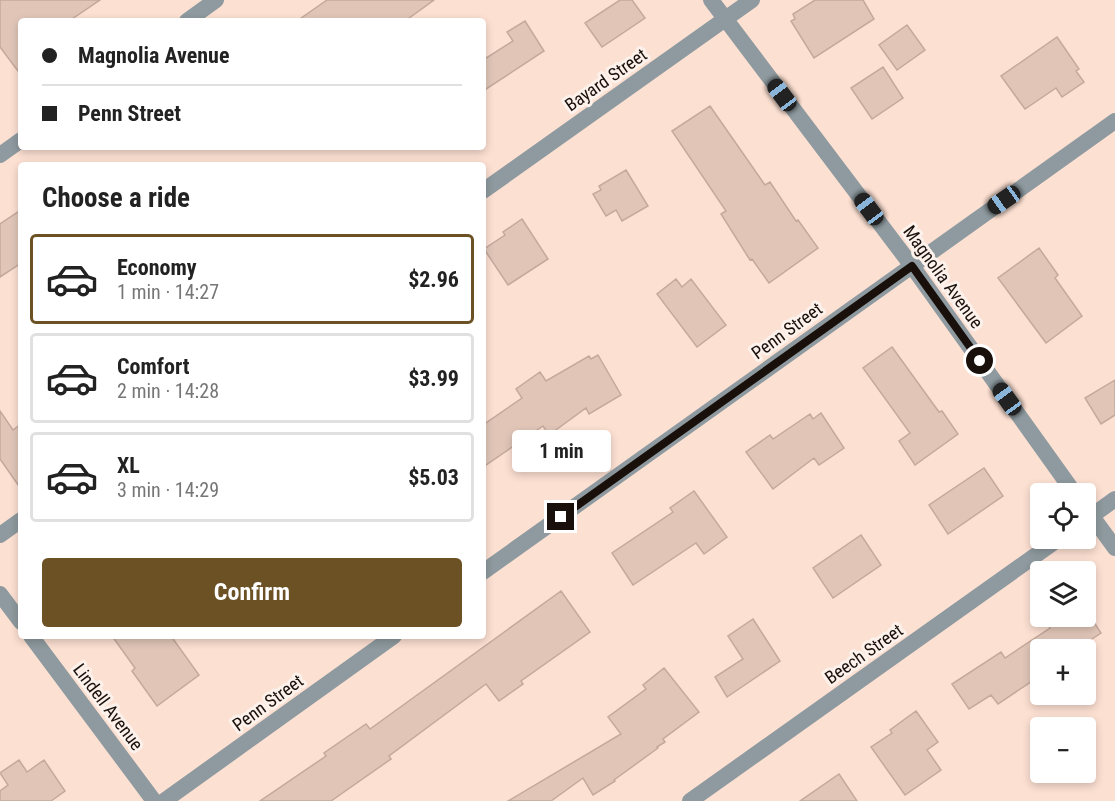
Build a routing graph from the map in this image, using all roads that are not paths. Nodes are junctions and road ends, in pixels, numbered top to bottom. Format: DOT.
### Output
graph roads {
  1 [pos="216,0"];
  2 [pos="711,0"];
  3 [pos="752,0"];
  4 [pos="191,18"];
  5 [pos="725,19"];
  6 [pos="1115,121"];
  7 [pos="18,142"];
  8 [pos="0,155"];
  9 [pos="486,189"];
  10 [pos="912,266"];
  11 [pos="1067,483"];
  12 [pos="1115,500"];
  13 [pos="1096,511"];
  14 [pos="18,522"];
  15 [pos="1096,525"];
  16 [pos="0,535"];
  17 [pos="1115,548"];
  18 [pos="1045,549"];
  19 [pos="486,570"];
  20 [pos="0,594"];
  21 [pos="18,618"];
  22 [pos="33,639"];
  23 [pos="390,639"];
  24 [pos="154,801"];
  25 [pos="164,801"];
  26 [pos="690,801"];
  1 -- 4 [label="street"];
  2 -- 5 [label="street, Magnolia Avenue"];
  3 -- 5 [label="street, Bayard Street"];
  5 -- 9 [label="street, Bayard Street"];
  5 -- 10 [label="street, Magnolia Avenue"];
  6 -- 10 [label="street, Penn Street"];
  7 -- 8 [label="street"];
  10 -- 11 [label="street, Magnolia Avenue"];
  10 -- 19 [label="street, Penn Street"];
  12 -- 13 [label="street"];
  14 -- 16 [label="street"];
  15 -- 17 [label="street"];
  18 -- 26 [label="street, Beech Street"];
  20 -- 21 [label="street"];
  22 -- 24 [label="street, Lindell Avenue"];
  23 -- 25 [label="street, Penn Street"];
}
